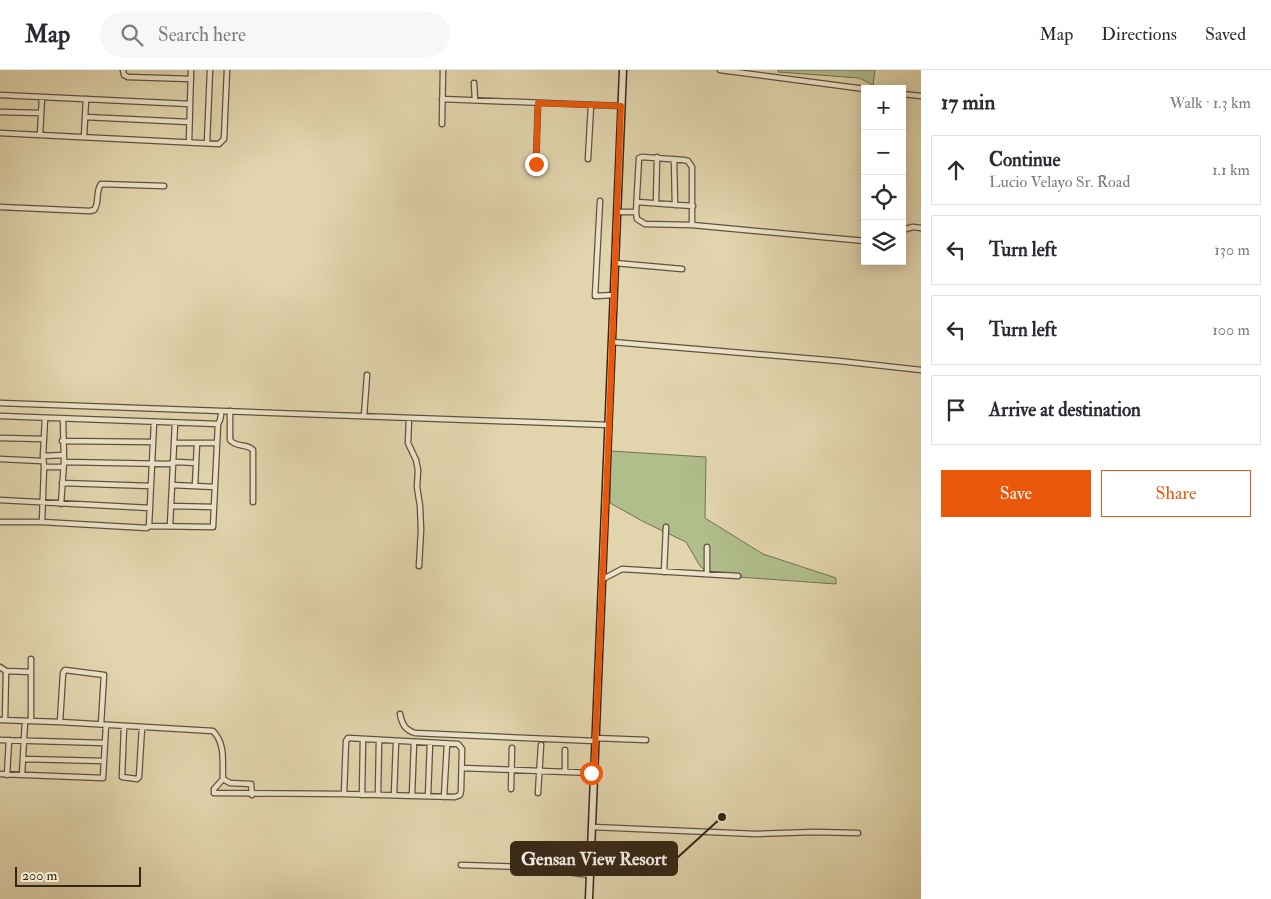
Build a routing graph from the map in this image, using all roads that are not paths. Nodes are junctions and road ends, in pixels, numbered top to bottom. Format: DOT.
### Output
graph roads {
  1 [pos="122,70"];
  2 [pos="191,70"];
  3 [pos="210,70"];
  4 [pos="227,70"];
  5 [pos="443,70"];
  6 [pos="623,70"];
  7 [pos="720,70"];
  8 [pos="191,78"];
  9 [pos="474,83"];
  10 [pos="861,88"];
  11 [pos="906,94"];
  12 [pos="0,95"];
  13 [pos="921,96"];
  14 [pos="42,97"];
  15 [pos="442,99"];
  16 [pos="86,100"];
  17 [pos="475,100"];
  18 [pos="538,103"];
  19 [pos="190,104"];
  20 [pos="591,105"];
  21 [pos="621,106"];
  22 [pos="0,112"];
  23 [pos="40,114"];
  24 [pos="85,117"];
  25 [pos="189,122"];
  26 [pos="442,124"];
  27 [pos="0,133"];
  28 [pos="40,135"];
  29 [pos="84,137"];
  30 [pos="189,142"];
  31 [pos="207,143"];
  32 [pos="657,157"];
  33 [pos="588,159"];
  34 [pos="674,159"];
  35 [pos="536,164"];
  36 [pos="164,186"];
  37 [pos="600,201"];
  38 [pos="637,202"];
  39 [pos="656,203"];
  40 [pos="675,204"];
  41 [pos="693,206"];
  42 [pos="0,207"];
  43 [pos="617,212"];
  44 [pos="636,212"];
  45 [pos="692,225"];
  46 [pos="921,228"];
  47 [pos="906,229"];
  48 [pos="861,241"];
  49 [pos="615,263"];
  50 [pos="682,270"];
  51 [pos="614,295"];
  52 [pos="612,342"];
  53 [pos="921,370"];
  54 [pos="367,375"];
  55 [pos="0,402"];
  56 [pos="230,411"];
  57 [pos="220,414"];
  58 [pos="0,416"];
  59 [pos="364,416"];
  60 [pos="45,418"];
  61 [pos="409,418"];
  62 [pos="63,419"];
  63 [pos="154,422"];
  64 [pos="175,423"];
  65 [pos="218,424"];
  66 [pos="609,425"];
  67 [pos="0,438"];
  68 [pos="44,439"];
  69 [pos="62,440"];
  70 [pos="153,442"];
  71 [pos="174,443"];
  72 [pos="196,443"];
  73 [pos="217,443"];
  74 [pos="63,455"];
  75 [pos="0,459"];
  76 [pos="43,461"];
  77 [pos="196,463"];
  78 [pos="152,464"];
  79 [pos="173,464"];
  80 [pos="63,465"];
  81 [pos="62,483"];
  82 [pos="151,486"];
  83 [pos="172,486"];
  84 [pos="195,486"];
  85 [pos="215,487"];
  86 [pos="0,500"];
  87 [pos="42,502"];
  88 [pos="253,502"];
  89 [pos="61,504"];
  90 [pos="171,506"];
  91 [pos="214,507"];
  92 [pos="150,508"];
  93 [pos="0,522"];
  94 [pos="42,522"];
  95 [pos="149,526"];
  96 [pos="170,526"];
  97 [pos="666,527"];
  98 [pos="707,547"];
  99 [pos="419,566"];
  100 [pos="664,572"];
  101 [pos="707,574"];
  102 [pos="738,576"];
  103 [pos="603,579"];
  104 [pos="31,660"];
  105 [pos="0,666"];
  106 [pos="6,670"];
  107 [pos="31,672"];
  108 [pos="0,684"];
  109 [pos="6,684"];
  110 [pos="3,702"];
  111 [pos="400,714"];
  112 [pos="3,720"];
  113 [pos="28,721"];
  114 [pos="60,722"];
  115 [pos="104,724"];
  116 [pos="124,727"];
  117 [pos="142,727"];
  118 [pos="0,740"];
  119 [pos="9,740"];
  120 [pos="24,740"];
  121 [pos="363,740"];
  122 [pos="594,740"];
  123 [pos="646,740"];
  124 [pos="379,741"];
  125 [pos="396,742"];
  126 [pos="414,742"];
  127 [pos="105,743"];
  128 [pos="430,743"];
  129 [pos="447,744"];
  130 [pos="541,745"];
  131 [pos="512,748"];
  132 [pos="565,750"];
  133 [pos="23,759"];
  134 [pos="104,761"];
  135 [pos="462,768"];
  136 [pos="512,770"];
  137 [pos="539,772"];
  138 [pos="564,772"];
  139 [pos="593,773"];
  140 [pos="0,774"];
  141 [pos="7,775"];
  142 [pos="22,775"];
  143 [pos="223,779"];
  144 [pos="511,789"];
  145 [pos="538,793"];
  146 [pos="344,794"];
  147 [pos="252,795"];
  148 [pos="362,795"];
  149 [pos="378,795"];
  150 [pos="394,795"];
  151 [pos="412,795"];
  152 [pos="428,796"];
  153 [pos="444,796"];
  154 [pos="592,826"];
  155 [pos="858,833"];
  156 [pos="461,865"];
  157 [pos="590,875"];
  158 [pos="589,899"];
  1 -- 8 [label="street"];
  2 -- 8 [label="street"];
  3 -- 31 [label="street"];
  4 -- 31 [label="street"];
  5 -- 15 [label="street"];
  6 -- 21 [label="main road"];
  7 -- 10 [label="street"];
  8 -- 19 [label="street"];
  9 -- 17 [label="street"];
  11 -- 13 [label="street"];
  12 -- 14 [label="street"];
  14 -- 16 [label="street"];
  14 -- 23 [label="street"];
  15 -- 17 [label="street"];
  15 -- 26 [label="street"];
  16 -- 19 [label="street"];
  16 -- 24 [label="street"];
  17 -- 18 [label="street"];
  18 -- 20 [label="street"];
  18 -- 35 [label="street"];
  19 -- 25 [label="street"];
  20 -- 21 [label="street"];
  20 -- 33 [label="street"];
  21 -- 43 [label="main road"];
  22 -- 23 [label="street"];
  23 -- 28 [label="street"];
  24 -- 25 [label="street"];
  24 -- 29 [label="street"];
  25 -- 30 [label="street"];
  27 -- 28 [label="street"];
  28 -- 29 [label="street"];
  29 -- 30 [label="street"];
  30 -- 31 [label="street"];
  32 -- 34 [label="street"];
  32 -- 38 [label="street"];
  32 -- 39 [label="street"];
  34 -- 40 [label="street"];
  34 -- 41 [label="street"];
  36 -- 42 [label="street"];
  37 -- 51 [label="street"];
  38 -- 39 [label="street"];
  38 -- 44 [label="street"];
  39 -- 40 [label="street"];
  40 -- 41 [label="street"];
  41 -- 45 [label="street"];
  43 -- 44 [label="street"];
  43 -- 49 [label="main road"];
  44 -- 45 [label="street"];
  45 -- 48 [label="street"];
  46 -- 47 [label="street"];
  49 -- 50 [label="street"];
  49 -- 51 [label="main road"];
  51 -- 52 [label="main road"];
  52 -- 53 [label="street"];
  52 -- 66 [label="main road"];
  54 -- 59 [label="street"];
  55 -- 56 [label="street"];
  56 -- 59 [label="street"];
  56 -- 88 [label="street"];
  57 -- 65 [label="street"];
  58 -- 60 [label="street"];
  59 -- 61 [label="street"];
  60 -- 62 [label="street"];
  60 -- 68 [label="street"];
  61 -- 66 [label="street"];
  61 -- 99 [label="street"];
  62 -- 63 [label="street"];
  62 -- 69 [label="street"];
  63 -- 64 [label="street"];
  63 -- 70 [label="street"];
  64 -- 65 [label="street"];
  64 -- 71 [label="street"];
  65 -- 73 [label="street"];
  66 -- 103 [label="main road"];
  67 -- 68 [label="street"];
  68 -- 76 [label="street"];
  69 -- 70 [label="street"];
  69 -- 74 [label="street"];
  70 -- 78 [label="street"];
  71 -- 72 [label="street"];
  71 -- 79 [label="street"];
  72 -- 73 [label="street"];
  72 -- 77 [label="street"];
  73 -- 85 [label="street"];
  74 -- 76 [label="street"];
  74 -- 80 [label="street"];
  75 -- 76 [label="street"];
  76 -- 80 [label="street"];
  76 -- 87 [label="street"];
  77 -- 79 [label="street"];
  77 -- 84 [label="street"];
  78 -- 79 [label="street"];
  78 -- 80 [label="street"];
  78 -- 82 [label="street"];
  79 -- 83 [label="street"];
  80 -- 81 [label="street"];
  81 -- 82 [label="street"];
  81 -- 89 [label="street"];
  82 -- 92 [label="street"];
  83 -- 84 [label="street"];
  83 -- 90 [label="street"];
  84 -- 85 [label="street"];
  85 -- 91 [label="street"];
  86 -- 87 [label="street"];
  87 -- 89 [label="street"];
  87 -- 94 [label="street"];
  89 -- 92 [label="street"];
  90 -- 91 [label="street"];
  90 -- 96 [label="street"];
  91 -- 96 [label="street"];
  92 -- 95 [label="street"];
  93 -- 94 [label="street"];
  94 -- 95 [label="street"];
  95 -- 96 [label="street"];
  97 -- 100 [label="street"];
  98 -- 101 [label="street"];
  100 -- 101 [label="street"];
  100 -- 103 [label="street"];
  101 -- 102 [label="street"];
  103 -- 122 [label="main road"];
  104 -- 107 [label="street"];
  105 -- 106 [label="street"];
  106 -- 107 [label="street"];
  106 -- 109 [label="street"];
  107 -- 113 [label="street"];
  108 -- 109 [label="street"];
  109 -- 110 [label="street"];
  110 -- 112 [label="street"];
  111 -- 122 [label="street"];
  112 -- 113 [label="street"];
  113 -- 114 [label="street"];
  113 -- 120 [label="street"];
  114 -- 115 [label="street"];
  114 -- 115 [label="street"];
  115 -- 116 [label="street"];
  115 -- 127 [label="street"];
  116 -- 117 [label="street"];
  116 -- 117 [label="street"];
  117 -- 143 [label="street"];
  118 -- 119 [label="street"];
  119 -- 120 [label="street"];
  119 -- 141 [label="street"];
  120 -- 127 [label="street"];
  120 -- 133 [label="street"];
  121 -- 124 [label="street"];
  121 -- 146 [label="street"];
  121 -- 148 [label="street"];
  122 -- 123 [label="street"];
  122 -- 139 [label="main road"];
  124 -- 125 [label="street"];
  124 -- 149 [label="street"];
  125 -- 126 [label="street"];
  125 -- 150 [label="street"];
  126 -- 128 [label="street"];
  126 -- 151 [label="street"];
  127 -- 134 [label="street"];
  128 -- 129 [label="street"];
  128 -- 152 [label="street"];
  129 -- 135 [label="street"];
  129 -- 153 [label="street"];
  130 -- 137 [label="street"];
  131 -- 136 [label="street"];
  132 -- 138 [label="street"];
  133 -- 134 [label="street"];
  133 -- 142 [label="street"];
  134 -- 142 [label="street"];
  135 -- 136 [label="street"];
  135 -- 153 [label="street"];
  136 -- 137 [label="street"];
  136 -- 144 [label="street"];
  137 -- 138 [label="street"];
  137 -- 145 [label="street"];
  138 -- 139 [label="street"];
  139 -- 154 [label="main road"];
  140 -- 141 [label="street"];
  141 -- 142 [label="street"];
  143 -- 147 [label="street"];
  143 -- 147 [label="street"];
  146 -- 147 [label="street"];
  146 -- 148 [label="street"];
  148 -- 149 [label="street"];
  149 -- 150 [label="street"];
  150 -- 151 [label="street"];
  151 -- 152 [label="street"];
  152 -- 153 [label="street"];
  154 -- 155 [label="street"];
  154 -- 157 [label="main road"];
  156 -- 157 [label="street"];
  157 -- 158 [label="main road"];
}
